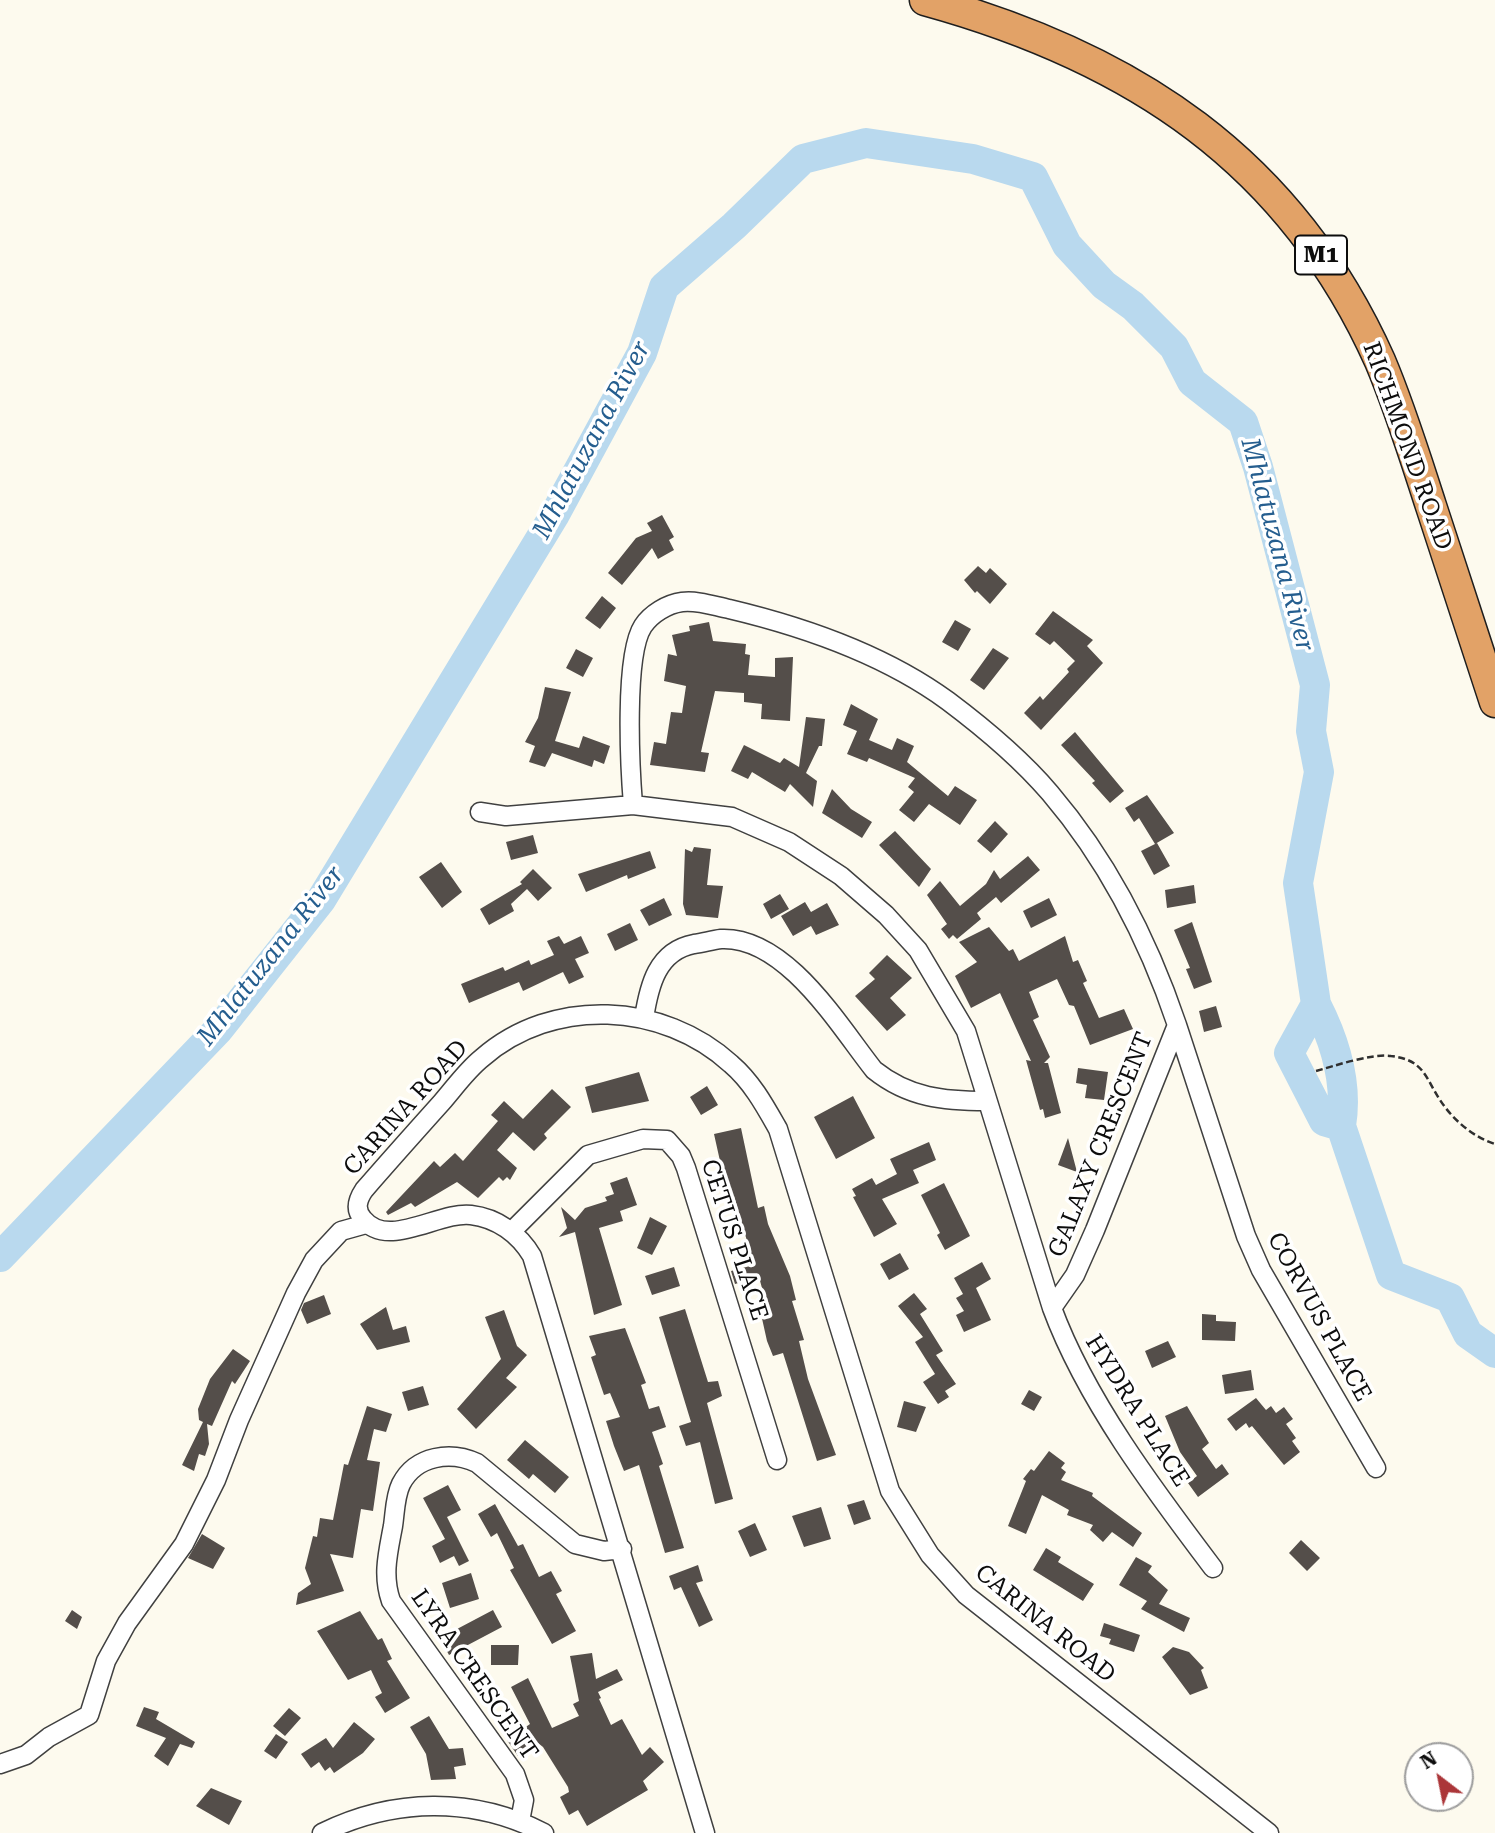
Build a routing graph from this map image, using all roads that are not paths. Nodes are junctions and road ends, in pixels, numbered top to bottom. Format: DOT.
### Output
graph roads {
  1 [pos="925,0"];
  2 [pos="1495,702"];
  3 [pos="633,805"];
  4 [pos="480,812"];
  5 [pos="645,1017"];
  6 [pos="1177,1025"];
  7 [pos="987,1101"];
  8 [pos="366,1224"];
  9 [pos="512,1231"];
  10 [pos="1052,1308"];
  11 [pos="777,1460"];
  12 [pos="1376,1468"];
  13 [pos="622,1549"];
  14 [pos="1213,1568"];
  15 [pos="0,1764"];
  16 [pos="520,1821"];
  17 [pos="322,1833"];
  18 [pos="544,1833"];
  19 [pos="705,1833"];
  20 [pos="1269,1833"];
  1 -- 2 [label="highway, RICHMOND ROAD / M1"];
  3 -- 4 [label="street"];
  3 -- 6 [label="street, GALAXY CRESCENT"];
  3 -- 7 [label="street"];
  5 -- 7 [label="street"];
  5 -- 8 [label="street, CARINA ROAD"];
  5 -- 20 [label="street, CARINA ROAD"];
  6 -- 10 [label="street, GALAXY CRESCENT"];
  6 -- 12 [label="street, CORVUS PLACE"];
  7 -- 10 [label="street, HYDRA PLACE"];
  8 -- 9 [label="street"];
  8 -- 15 [label="street"];
  9 -- 11 [label="street, CETUS PLACE"];
  9 -- 13 [label="street"];
  10 -- 14 [label="street, HYDRA PLACE"];
  13 -- 16 [label="street, LYRA CRESCENT"];
  13 -- 19 [label="street"];
  16 -- 17 [label="street"];
  16 -- 18 [label="street"];
}
